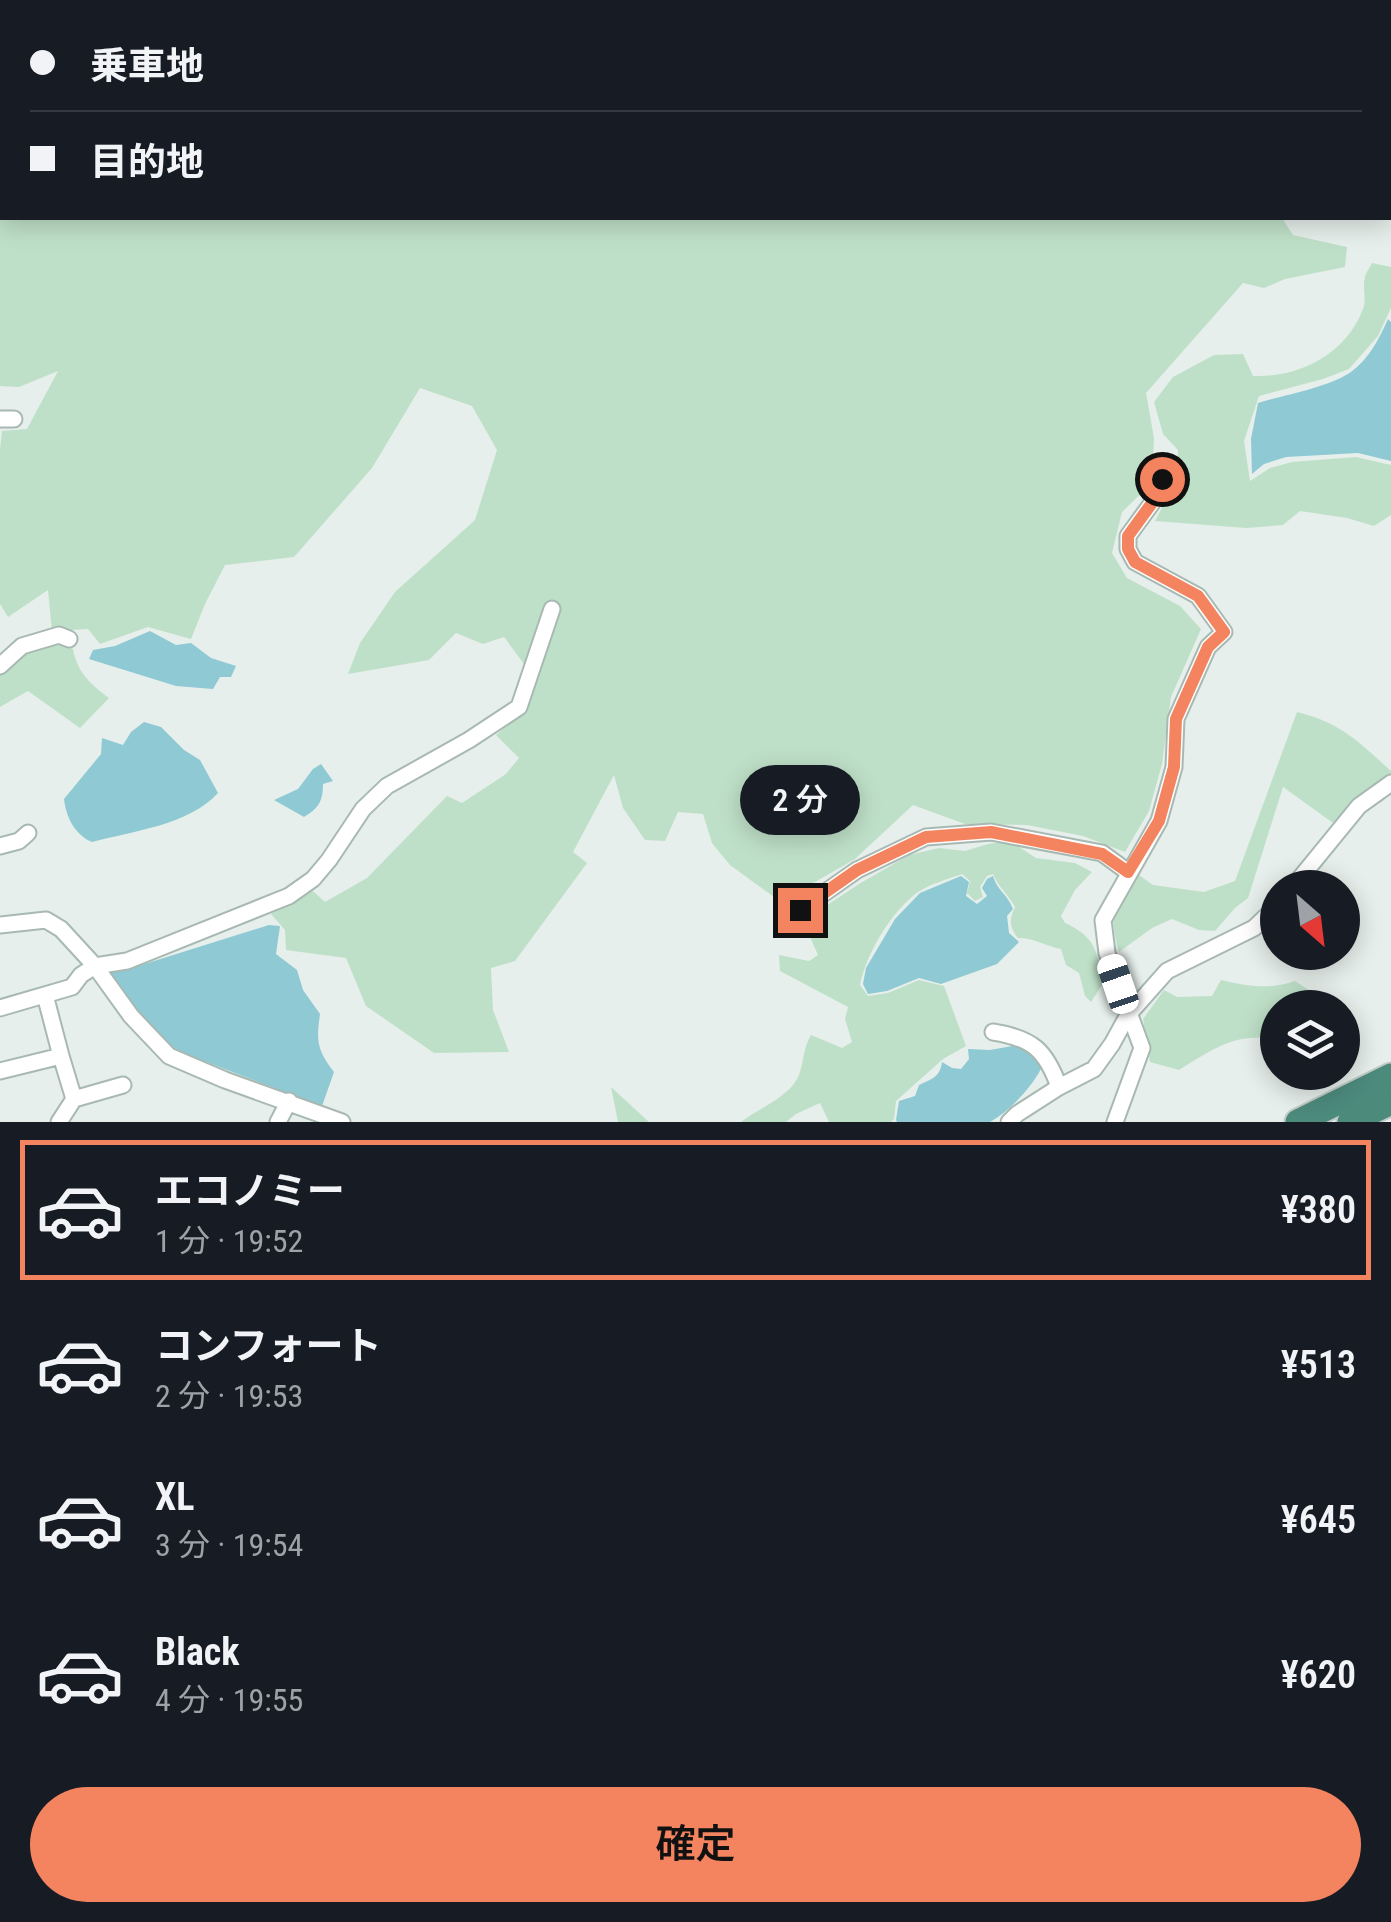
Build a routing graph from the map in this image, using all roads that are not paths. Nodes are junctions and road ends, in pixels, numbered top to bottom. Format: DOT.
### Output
graph roads {
  1 [pos="1162,479"];
  2 [pos="552,609"];
  3 [pos="68,639"];
  4 [pos="0,666"];
  5 [pos="1391,783"];
  6 [pos="28,833"];
  7 [pos="0,846"];
  8 [pos="1307,870"];
  9 [pos="1128,872"];
  10 [pos="800,910"];
  11 [pos="1260,922"];
  12 [pos="0,926"];
  13 [pos="96,966"];
  14 [pos="45,995"];
  15 [pos="0,1008"];
  16 [pos="1128,1015"];
  17 [pos="993,1032"];
  18 [pos="61,1056"];
  19 [pos="0,1071"];
  20 [pos="1391,1076"];
  21 [pos="124,1085"];
  22 [pos="1060,1087"];
  23 [pos="74,1099"];
  24 [pos="289,1101"];
  25 [pos="1391,1102"];
  26 [pos="58,1122"];
  27 [pos="278,1122"];
  28 [pos="342,1122"];
  29 [pos="1009,1122"];
  30 [pos="1115,1122"];
  31 [pos="1298,1122"];
  32 [pos="1350,1122"];
  1 -- 9 [label="street"];
  2 -- 13 [label="street"];
  3 -- 4 [label="street"];
  5 -- 8 [label="street"];
  6 -- 7 [label="street"];
  9 -- 10 [label="street"];
  9 -- 16 [label="street"];
  11 -- 16 [label="street"];
  12 -- 13 [label="street"];
  13 -- 14 [label="street"];
  13 -- 24 [label="street"];
  14 -- 15 [label="street"];
  14 -- 18 [label="street"];
  16 -- 22 [label="street"];
  16 -- 30 [label="street"];
  17 -- 22 [label="street"];
  18 -- 19 [label="street"];
  18 -- 23 [label="street"];
  20 -- 31 [label="highway"];
  21 -- 23 [label="street"];
  22 -- 29 [label="street"];
  23 -- 26 [label="street"];
  24 -- 27 [label="street"];
  24 -- 28 [label="street"];
  25 -- 32 [label="highway"];
}
